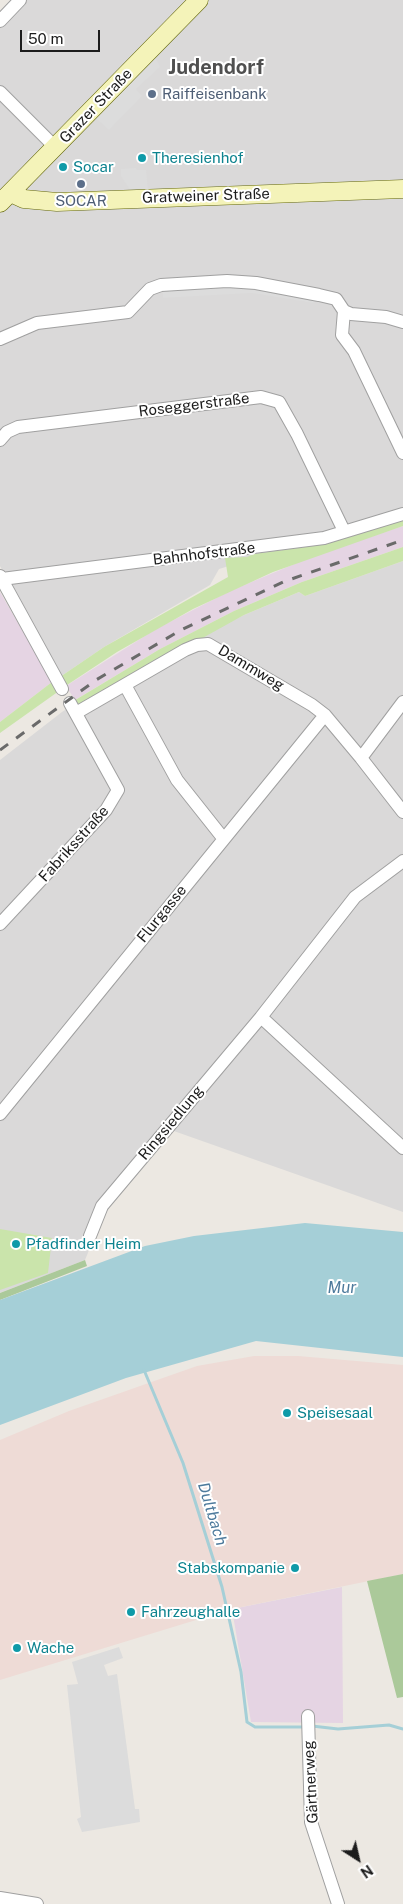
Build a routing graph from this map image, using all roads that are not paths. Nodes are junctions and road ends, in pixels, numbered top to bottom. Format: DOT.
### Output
graph roads {
  1 [pos="20,0"];
  2 [pos="200,0"];
  3 [pos="0,21"];
  4 [pos="0,92"];
  5 [pos="56,148"];
  6 [pos="403,189"];
  7 [pos="5,198"];
  8 [pos="344,311"];
  9 [pos="403,322"];
  10 [pos="0,339"];
  11 [pos="0,440"];
  12 [pos="403,453"];
  13 [pos="403,514"];
  14 [pos="344,531"];
  15 [pos="1,577"];
  16 [pos="125,685"];
  17 [pos="62,689"];
  18 [pos="403,702"];
  19 [pos="73,708"];
  20 [pos="325,715"];
  21 [pos="361,758"];
  22 [pos="403,812"];
  23 [pos="223,838"];
  24 [pos="403,861"];
  25 [pos="0,924"];
  26 [pos="262,1017"];
  27 [pos="0,1114"];
  28 [pos="403,1148"];
  29 [pos="90,1236"];
  30 [pos="308,1722"];
  31 [pos="2,1897"];
  32 [pos="36,1904"];
  33 [pos="338,1904"];
  1 -- 3 [label="street"];
  2 -- 5 [label="main road, Grazer Straße"];
  4 -- 5 [label="street, Grazer Straße"];
  5 -- 7 [label="main road, Grazer Straße"];
  6 -- 7 [label="main road, Gratweiner Straße"];
  8 -- 9 [label="street"];
  8 -- 10 [label="street"];
  8 -- 12 [label="street"];
  11 -- 14 [label="street, Roseggerstraße"];
  13 -- 14 [label="street, Bahnhofstraße"];
  14 -- 15 [label="street, Bahnhofstraße"];
  15 -- 17 [label="street"];
  16 -- 19 [label="street, Dammweg"];
  16 -- 20 [label="street, Dammweg"];
  16 -- 23 [label="street"];
  18 -- 21 [label="street"];
  19 -- 25 [label="street, Fabriksstraße"];
  20 -- 21 [label="street, Dammweg"];
  20 -- 23 [label="street, Flurgasse"];
  21 -- 22 [label="street"];
  23 -- 27 [label="street, Flurgasse"];
  24 -- 26 [label="street, Ringsiedlung"];
  26 -- 28 [label="street"];
  26 -- 29 [label="street, Ringsiedlung"];
  30 -- 33 [label="street, Gärtnerweg"];
  31 -- 32 [label="street"];
}
